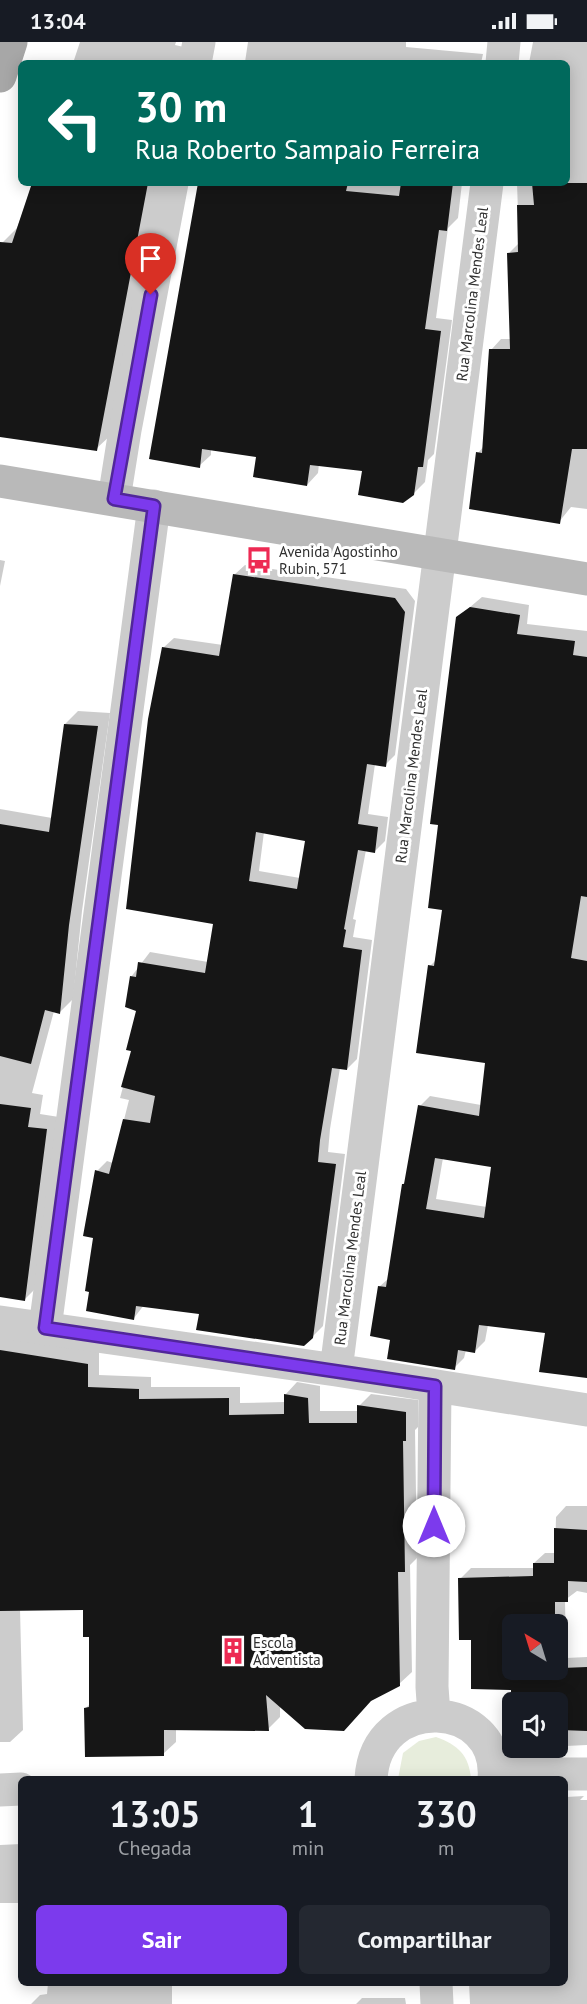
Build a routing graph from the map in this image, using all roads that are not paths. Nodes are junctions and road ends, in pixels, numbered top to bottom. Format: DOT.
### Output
graph roads {
  1 [pos="11,42"];
  2 [pos="199,42"];
  3 [pos="504,42"];
  4 [pos="196,60"];
  5 [pos="502,60"];
  6 [pos="0,76"];
  7 [pos="171,186"];
  8 [pos="486,186"];
  9 [pos="0,481"];
  10 [pos="114,499"];
  11 [pos="154,506"];
  12 [pos="439,554"];
  13 [pos="587,579"];
  14 [pos="0,1322"];
  15 [pos="45,1328"];
  16 [pos="336,1370"];
  17 [pos="435,1386"];
  18 [pos="587,1410"];
  19 [pos="435,1715"];
  20 [pos="587,1774"];
  21 [pos="372,1776"];
  22 [pos="494,1776"];
  23 [pos="18,1789"];
  24 [pos="0,1790"];
  25 [pos="436,1986"];
  26 [pos="438,2004"];
  1 -- 6 [label="main road"];
  2 -- 4 [label="street"];
  3 -- 5 [label="street"];
  7 -- 10 [label="street"];
  8 -- 12 [label="street, Rua Marcolina Mendes Leal"];
  9 -- 10 [label="main road"];
  10 -- 11 [label="main road"];
  11 -- 12 [label="main road"];
  11 -- 15 [label="street"];
  12 -- 13 [label="main road"];
  12 -- 16 [label="street, Rua Marcolina Mendes Leal"];
  14 -- 15 [label="street"];
  15 -- 16 [label="street"];
  16 -- 17 [label="street"];
  17 -- 18 [label="street"];
  17 -- 19 [label="street"];
  19 -- 21 [label="street"];
  19 -- 22 [label="street"];
  20 -- 22 [label="street"];
  23 -- 24 [label="street"];
  25 -- 26 [label="street"];
}
